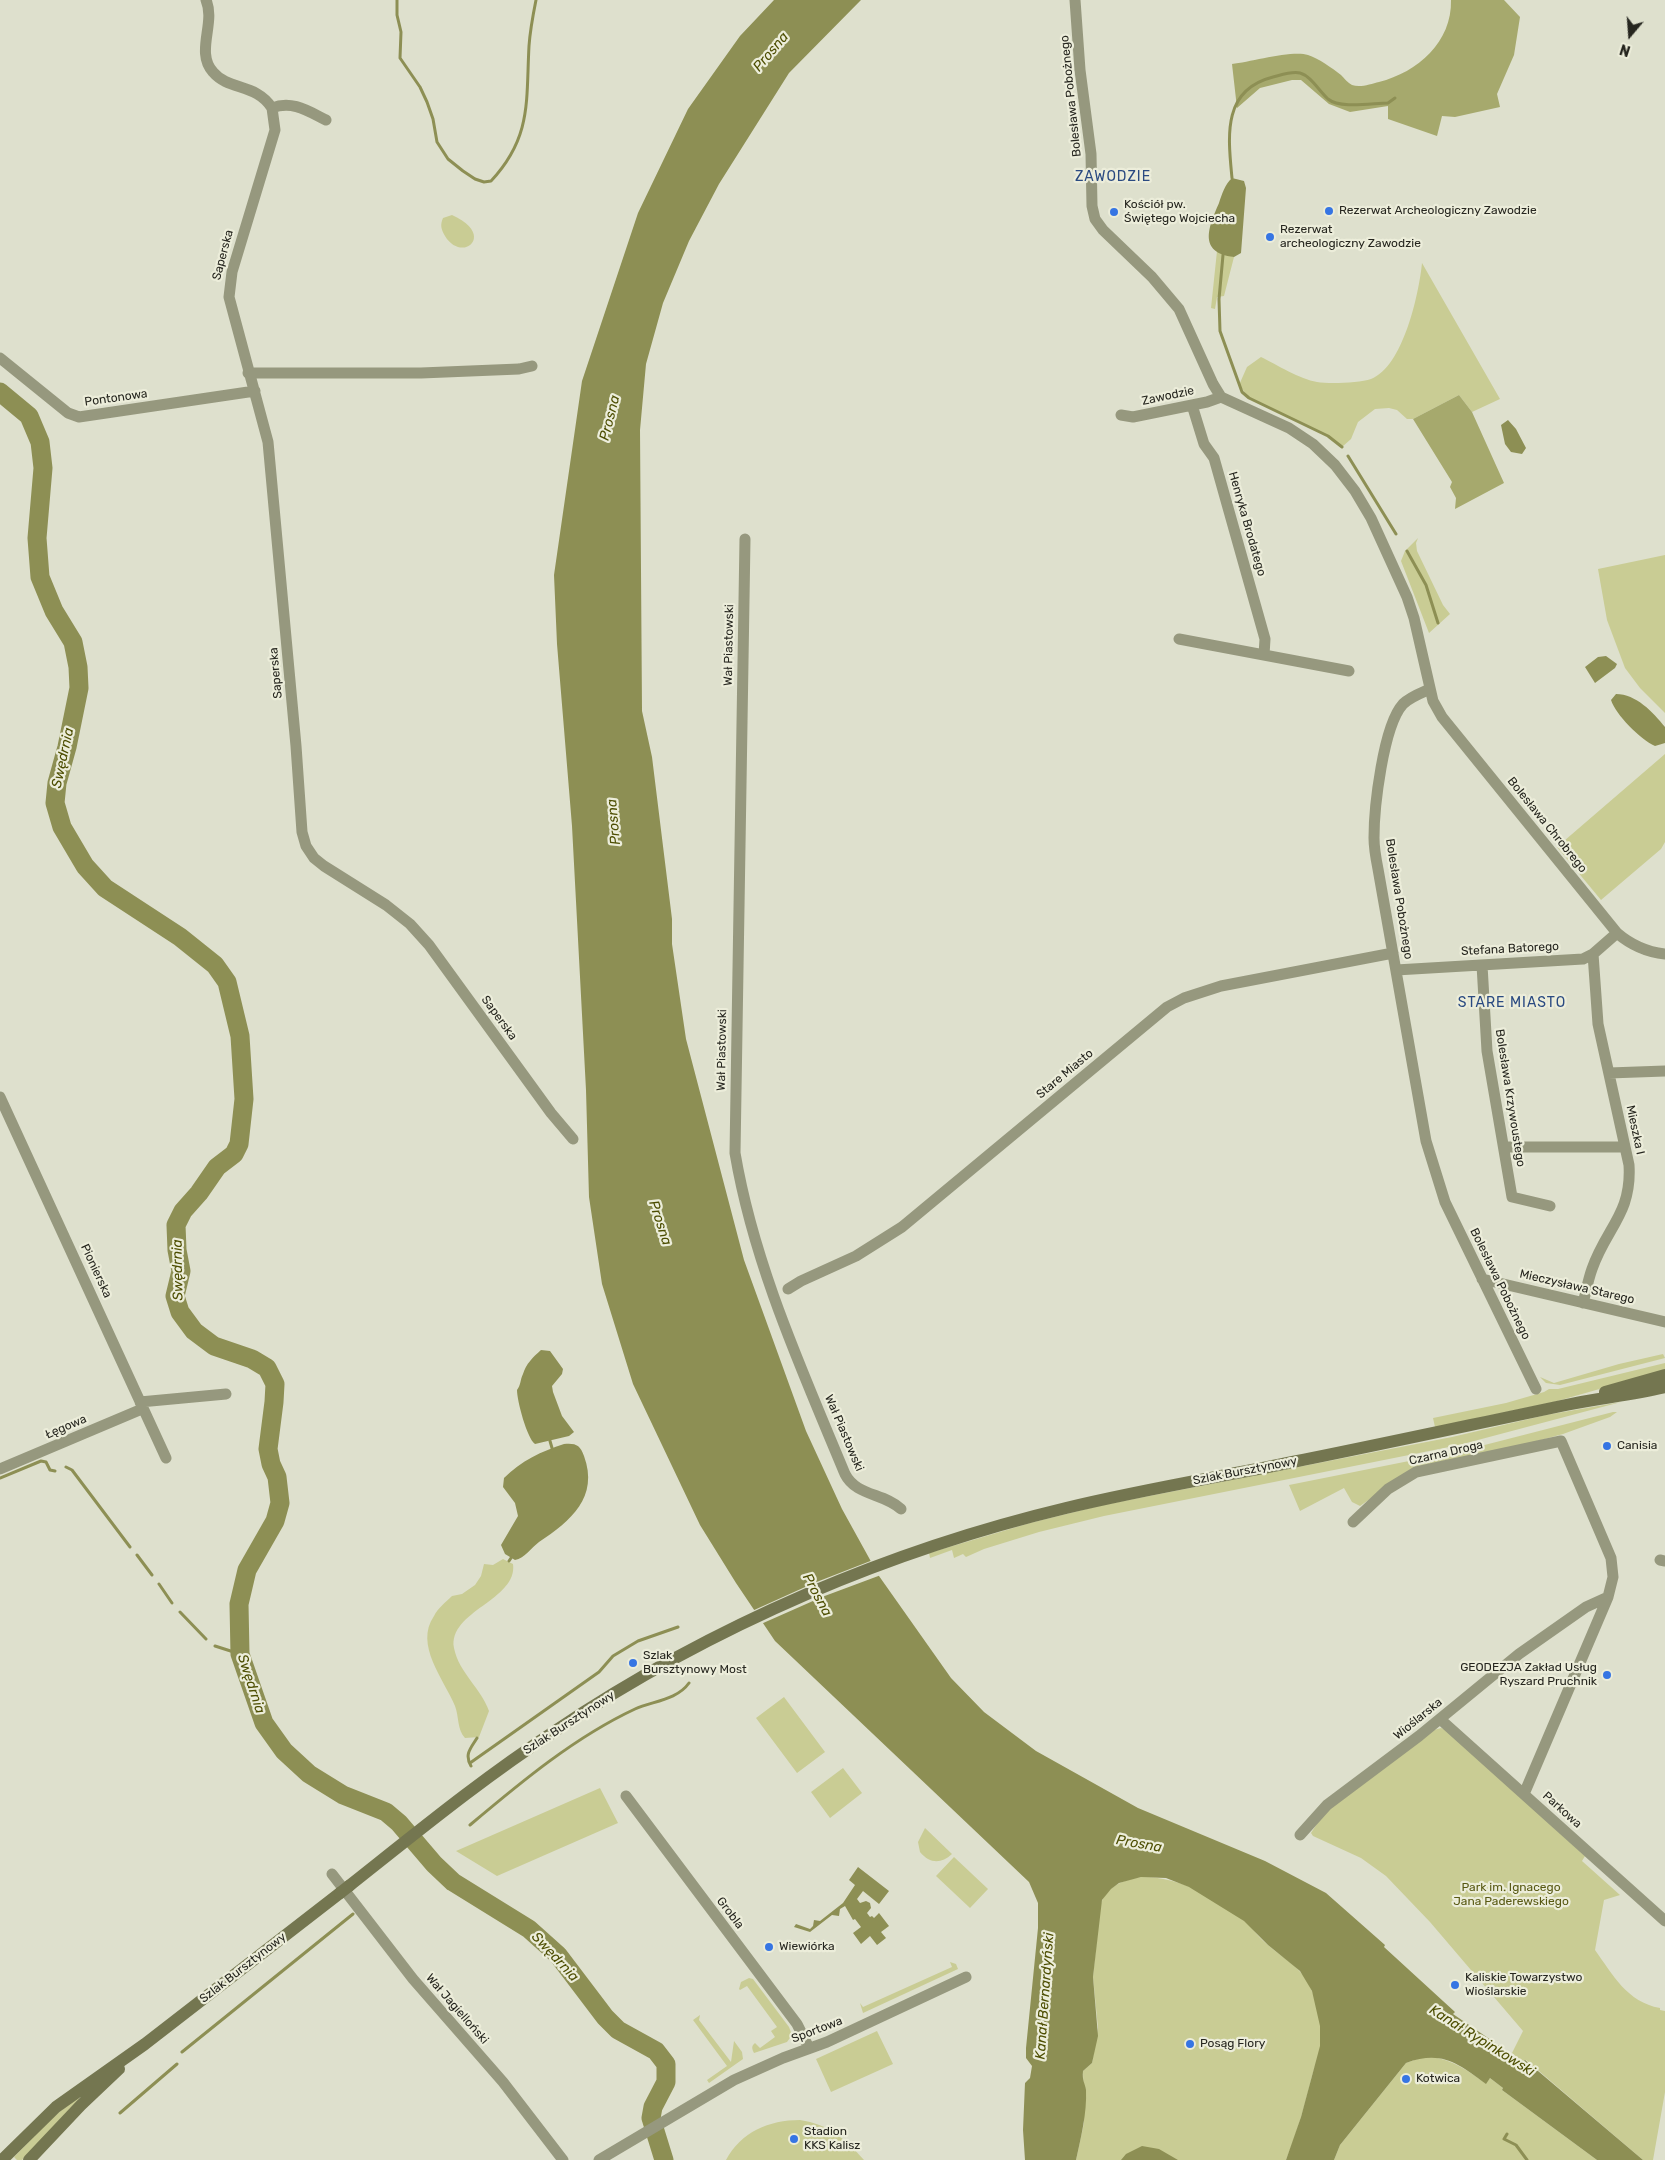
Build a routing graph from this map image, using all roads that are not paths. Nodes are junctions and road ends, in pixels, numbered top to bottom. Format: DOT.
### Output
graph roads {
  1 [pos="206,0"];
  2 [pos="1075,0"];
  3 [pos="272,108"];
  4 [pos="326,120"];
  5 [pos="0,358"];
  6 [pos="532,366"];
  7 [pos="248,373"];
  8 [pos="255,391"];
  9 [pos="1221,397"];
  10 [pos="1192,405"];
  11 [pos="1121,415"];
  12 [pos="745,539"];
  13 [pos="1179,639"];
  14 [pos="1264,655"];
  15 [pos="1349,671"];
  16 [pos="1430,689"];
  17 [pos="1617,933"];
  18 [pos="1393,953"];
  19 [pos="1593,954"];
  20 [pos="1665,954"];
  21 [pos="1482,965"];
  22 [pos="1396,970"];
  23 [pos="1665,1071"];
  24 [pos="1609,1073"];
  25 [pos="0,1097"];
  26 [pos="573,1140"];
  27 [pos="1504,1147"];
  28 [pos="1625,1147"];
  29 [pos="1550,1206"];
  30 [pos="1482,1279"];
  31 [pos="788,1289"];
  32 [pos="1583,1303"];
  33 [pos="1665,1322"];
  34 [pos="1665,1375"];
  35 [pos="1665,1387"];
  36 [pos="1536,1389"];
  37 [pos="226,1394"];
  38 [pos="1570,1404"];
  39 [pos="141,1405"];
  40 [pos="166,1458"];
  41 [pos="0,1469"];
  42 [pos="901,1509"];
  43 [pos="1353,1522"];
  44 [pos="1608,1597"];
  45 [pos="1440,1719"];
  46 [pos="1524,1794"];
  47 [pos="626,1796"];
  48 [pos="1300,1835"];
  49 [pos="332,1874"];
  50 [pos="1665,1921"];
  51 [pos="966,1977"];
  52 [pos="145,2044"];
  53 [pos="809,2048"];
  54 [pos="2,2160"];
  55 [pos="29,2160"];
  56 [pos="564,2160"];
  57 [pos="599,2160"];
  1 -- 3 [label="street"];
  2 -- 9 [label="street, Bolesława Pobożnego"];
  3 -- 4 [label="street"];
  3 -- 7 [label="street, Saperska"];
  5 -- 8 [label="street, Pontonowa"];
  6 -- 7 [label="street"];
  7 -- 8 [label="street, Saperska"];
  8 -- 26 [label="street, Saperska"];
  9 -- 10 [label="street, Zawodzie"];
  9 -- 16 [label="street"];
  10 -- 11 [label="street, Zawodzie"];
  10 -- 14 [label="street, Henryka Brodatego"];
  12 -- 42 [label="street, Wał Piastowski"];
  13 -- 14 [label="street"];
  14 -- 15 [label="street"];
  16 -- 17 [label="street, Bolesława Chrobrego"];
  16 -- 18 [label="street, Bolesława Pobożnego"];
  17 -- 19 [label="street, Stefana Batorego"];
  17 -- 20 [label="street, Bolesława Chrobrego"];
  18 -- 22 [label="street, Bolesława Pobożnego"];
  18 -- 31 [label="street, Stare Miasto"];
  19 -- 21 [label="street, Stefana Batorego"];
  19 -- 24 [label="street, Mieszka I"];
  21 -- 22 [label="street, Stefana Batorego"];
  21 -- 27 [label="street, Bolesława Krzywoustego"];
  22 -- 30 [label="street, Bolesława Pobożnego"];
  23 -- 24 [label="street"];
  24 -- 28 [label="street, Mieszka I"];
  25 -- 39 [label="street, Pionierska"];
  27 -- 28 [label="street"];
  27 -- 29 [label="street, Bolesława Krzywoustego"];
  28 -- 32 [label="street, Mieszka I"];
  30 -- 32 [label="street, Mieczysława Starego"];
  30 -- 36 [label="street, Bolesława Pobożnego"];
  32 -- 33 [label="street, Mieczysława Starego"];
  34 -- 38 [label="main road, Szlak Bursztynowy"];
  35 -- 38 [label="main road, Szlak Bursztynowy"];
  37 -- 39 [label="street, Łęgowa"];
  38 -- 52 [label="main road, Szlak Bursztynowy"];
  39 -- 40 [label="street, Pionierska"];
  39 -- 41 [label="street, Łęgowa"];
  43 -- 44 [label="street, Czarna Droga"];
  44 -- 45 [label="street, Wioślarska"];
  44 -- 46 [label="street"];
  45 -- 46 [label="street, Parkowa"];
  45 -- 48 [label="street, Wioślarska"];
  46 -- 50 [label="street, Parkowa"];
  47 -- 53 [label="street, Grobla"];
  49 -- 56 [label="street, Wał Jagielloński"];
  51 -- 53 [label="street, Sportowa"];
  52 -- 54 [label="main road, Szlak Bursztynowy"];
  52 -- 55 [label="main road, Szlak Bursztynowy"];
  53 -- 57 [label="street, Sportowa"];
}
